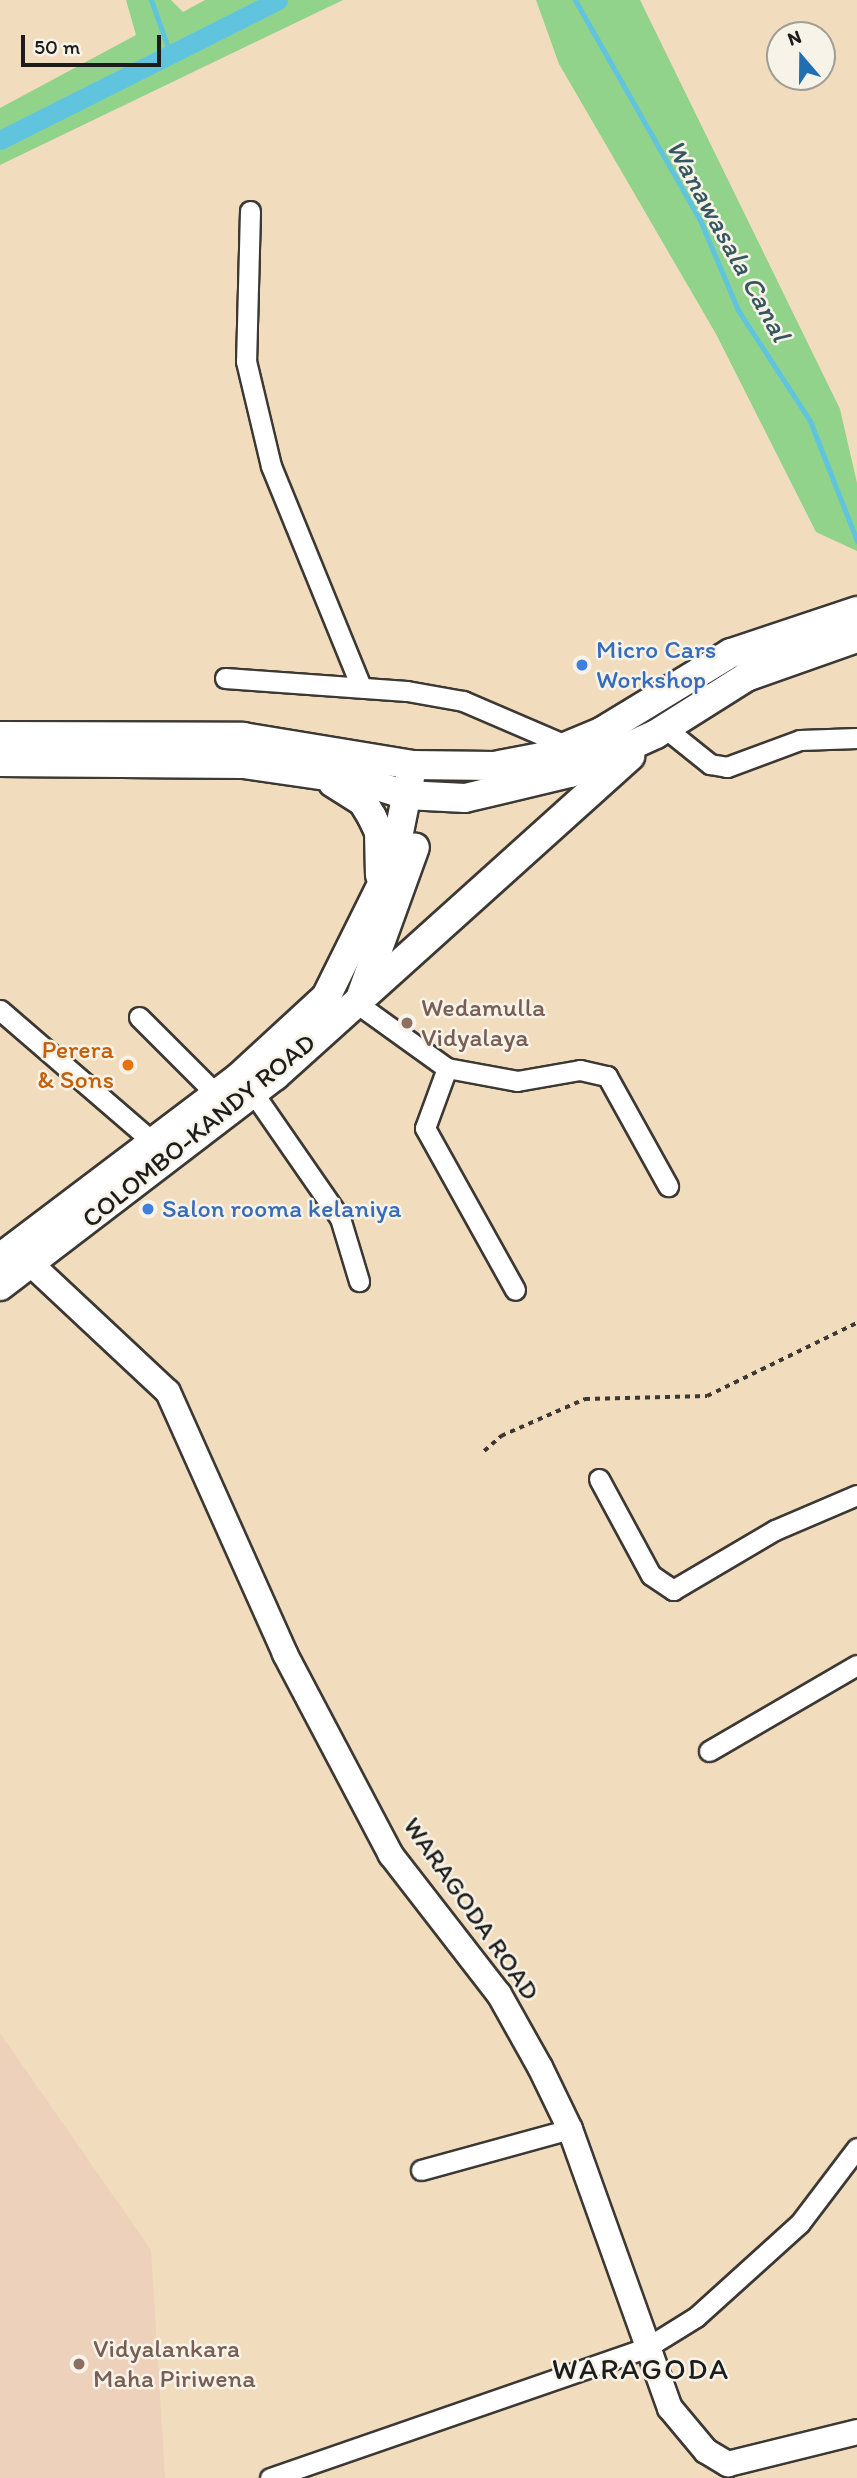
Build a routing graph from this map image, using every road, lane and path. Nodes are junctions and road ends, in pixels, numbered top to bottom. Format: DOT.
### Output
graph roads {
  1 [pos="250,211"];
  2 [pos="849,627"];
  3 [pos="225,678"];
  4 [pos="361,687"];
  5 [pos="660,731"];
  6 [pos="0,736"];
  7 [pos="857,738"];
  8 [pos="568,746"];
  9 [pos="0,762"];
  10 [pos="424,766"];
  11 [pos="309,772"];
  12 [pos="416,796"];
  13 [pos="380,889"];
  14 [pos="358,999"];
  15 [pos="0,1010"];
  16 [pos="139,1017"];
  17 [pos="447,1068"];
  18 [pos="254,1094"];
  19 [pos="217,1095"];
  20 [pos="154,1143"];
  21 [pos="668,1186"];
  22 [pos="0,1259"];
  23 [pos="31,1264"];
  24 [pos="359,1281"];
  25 [pos="0,1286"];
  26 [pos="515,1290"];
  27 [pos="857,1323"];
  28 [pos="484,1451"];
  29 [pos="598,1479"];
  30 [pos="857,1495"];
  31 [pos="857,1665"];
  32 [pos="709,1751"];
  33 [pos="570,2129"];
  34 [pos="857,2148"];
  35 [pos="421,2170"];
  36 [pos="646,2348"];
  37 [pos="857,2432"];
  38 [pos="725,2471"];
  39 [pos="270,2478"];
  1 -- 4 [label="street"];
  2 -- 5 [label="highway"];
  2 -- 8 [label="highway"];
  3 -- 4 [label="street"];
  4 -- 8 [label="street"];
  5 -- 7 [label="street"];
  5 -- 12 [label="highway"];
  5 -- 14 [label="highway"];
  6 -- 10 [label="highway"];
  8 -- 10 [label="highway"];
  9 -- 11 [label="highway"];
  10 -- 12 [label="highway, COLOMBO-KANDY ROAD"];
  11 -- 12 [label="highway"];
  11 -- 13 [label="highway"];
  12 -- 13 [label="highway, COLOMBO-KANDY ROAD"];
  12 -- 14 [label="highway, COLOMBO-KANDY ROAD"];
  13 -- 19 [label="highway, COLOMBO-KANDY ROAD"];
  14 -- 17 [label="street"];
  14 -- 18 [label="highway, COLOMBO-KANDY ROAD"];
  15 -- 20 [label="street"];
  16 -- 19 [label="street"];
  17 -- 21 [label="street"];
  17 -- 26 [label="street"];
  18 -- 23 [label="highway, COLOMBO-KANDY ROAD"];
  18 -- 24 [label="street"];
  19 -- 20 [label="highway, COLOMBO-KANDY ROAD"];
  20 -- 22 [label="highway, COLOMBO-KANDY ROAD"];
  22 -- 23 [label="highway"];
  23 -- 25 [label="highway, COLOMBO-KANDY ROAD"];
  23 -- 33 [label="main road, WARAGODA ROAD"];
  27 -- 28 [label="path"];
  29 -- 30 [label="street"];
  31 -- 32 [label="street"];
  33 -- 35 [label="street"];
  33 -- 36 [label="main road, WARAGODA ROAD"];
  34 -- 36 [label="street"];
  36 -- 38 [label="main road, WARAGODA ROAD"];
  36 -- 39 [label="street"];
  37 -- 38 [label="main road, WARAGODA ROAD"];
}
